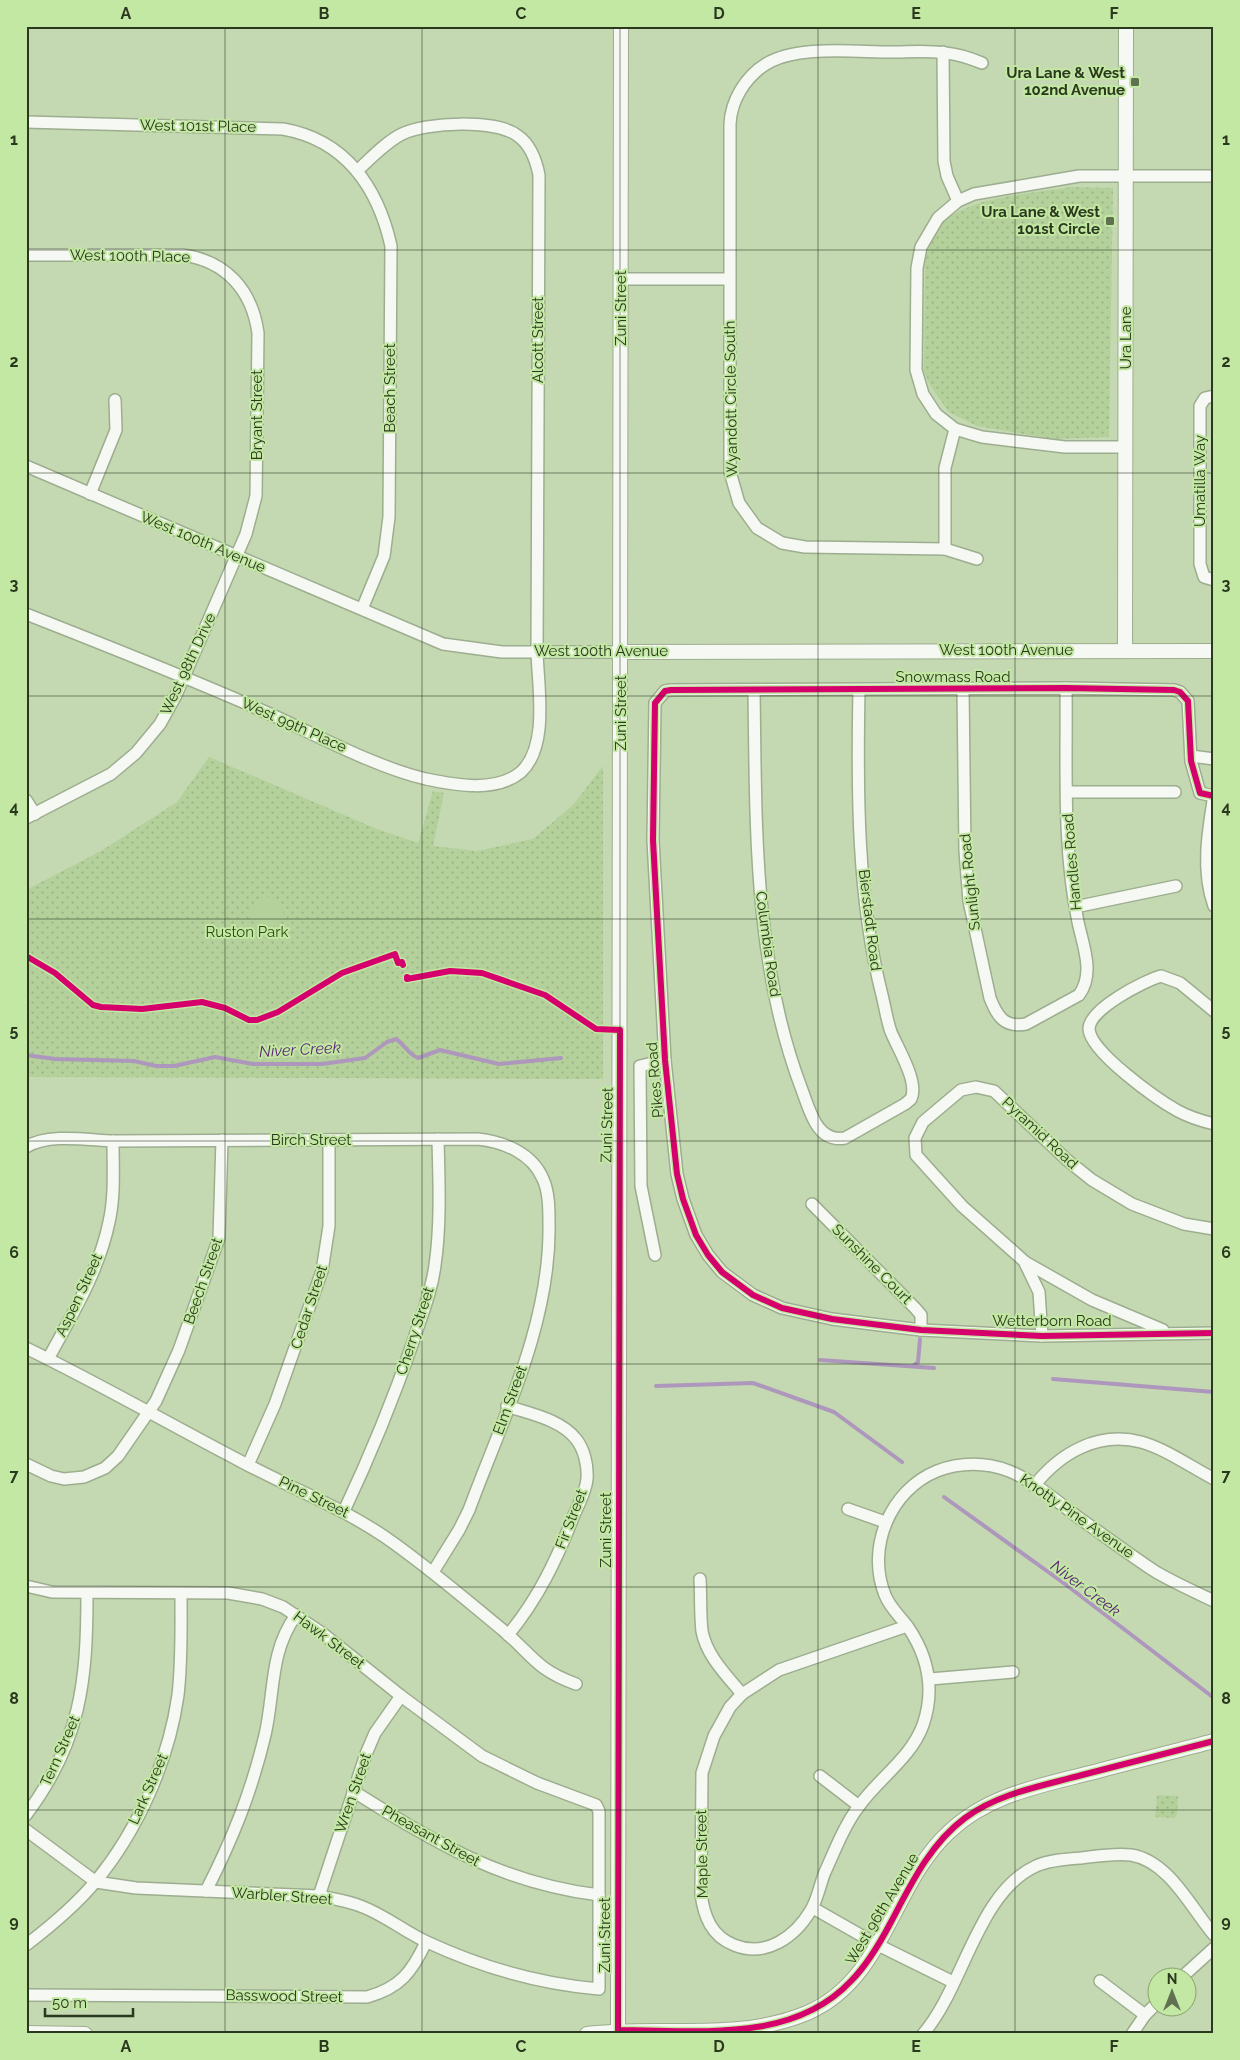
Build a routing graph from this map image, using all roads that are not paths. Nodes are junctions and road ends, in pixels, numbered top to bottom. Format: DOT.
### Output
graph roads {
  1 [pos="621,26"];
  2 [pos="1126,26"];
  3 [pos="943,52"];
  4 [pos="982,63"];
  5 [pos="26,122"];
  6 [pos="358,170"];
  7 [pos="1127,176"];
  8 [pos="1214,176"];
  9 [pos="958,201"];
  10 [pos="26,255"];
  11 [pos="230,274"];
  12 [pos="621,279"];
  13 [pos="729,279"];
  14 [pos="1214,396"];
  15 [pos="115,400"];
  16 [pos="955,429"];
  17 [pos="1126,447"];
  18 [pos="26,466"];
  19 [pos="90,494"];
  20 [pos="945,549"];
  21 [pos="235,558"];
  22 [pos="977,559"];
  23 [pos="1214,580"];
  24 [pos="362,609"];
  25 [pos="26,614"];
  26 [pos="1125,650"];
  27 [pos="1214,651"];
  28 [pos="537,652"];
  29 [pos="621,652"];
  30 [pos="184,676"];
  31 [pos="1066,688"];
  32 [pos="964,689"];
  33 [pos="754,690"];
  34 [pos="859,690"];
  35 [pos="660,695"];
  36 [pos="539,727"];
  37 [pos="1190,756"];
  38 [pos="1214,759"];
  39 [pos="1067,792"];
  40 [pos="1175,792"];
  41 [pos="1214,796"];
  42 [pos="26,800"];
  43 [pos="30,816"];
  44 [pos="1176,886"];
  45 [pos="1214,906"];
  46 [pos="1075,907"];
  47 [pos="1214,1011"];
  48 [pos="1047,1013"];
  49 [pos="665,1060"];
  50 [pos="873,1122"];
  51 [pos="1214,1124"];
  52 [pos="222,1140"];
  53 [pos="329,1140"];
  54 [pos="438,1140"];
  55 [pos="113,1141"];
  56 [pos="26,1147"];
  57 [pos="812,1204"];
  58 [pos="549,1217"];
  59 [pos="1214,1229"];
  60 [pos="655,1255"];
  61 [pos="1024,1261"];
  62 [pos="891,1326"];
  63 [pos="921,1330"];
  64 [pos="1168,1332"];
  65 [pos="1214,1333"];
  66 [pos="1042,1336"];
  67 [pos="26,1348"];
  68 [pos="48,1358"];
  69 [pos="507,1406"];
  70 [pos="148,1413"];
  71 [pos="26,1464"];
  72 [pos="248,1465"];
  73 [pos="1214,1479"];
  74 [pos="1034,1486"];
  75 [pos="848,1509"];
  76 [pos="344,1511"];
  77 [pos="885,1522"];
  78 [pos="433,1572"];
  79 [pos="700,1579"];
  80 [pos="26,1586"];
  81 [pos="87,1593"];
  82 [pos="181,1593"];
  83 [pos="1214,1601"];
  84 [pos="296,1615"];
  85 [pos="906,1626"];
  86 [pos="508,1635"];
  87 [pos="1013,1672"];
  88 [pos="930,1679"];
  89 [pos="576,1684"];
  90 [pos="742,1694"];
  91 [pos="401,1696"];
  92 [pos="1214,1741"];
  93 [pos="820,1776"];
  94 [pos="353,1791"];
  95 [pos="859,1806"];
  96 [pos="26,1815"];
  97 [pos="26,1830"];
  98 [pos="96,1882"];
  99 [pos="206,1891"];
  100 [pos="599,1895"];
  101 [pos="319,1896"];
  102 [pos="812,1908"];
  103 [pos="1214,1935"];
  104 [pos="426,1942"];
  105 [pos="26,1945"];
  106 [pos="878,1945"];
  107 [pos="1214,1948"];
  108 [pos="1192,1968"];
  109 [pos="1100,1981"];
  110 [pos="953,1982"];
  111 [pos="26,1995"];
  112 [pos="1148,2012"];
  113 [pos="1145,2015"];
  114 [pos="618,2030"];
  115 [pos="26,2033"];
  116 [pos="85,2034"];
  117 [pos="588,2034"];
  118 [pos="923,2034"];
  119 [pos="1132,2034"];
  1 -- 12 [label="street, Zuni Street"];
  2 -- 7 [label="street, Ura Lane"];
  3 -- 4 [label="street, Wyandott Circle South"];
  3 -- 9 [label="street"];
  3 -- 13 [label="street, Wyandott Circle South"];
  5 -- 6 [label="street, West 101st Place"];
  6 -- 24 [label="street, Beach Street"];
  6 -- 28 [label="street, Alcott Street"];
  7 -- 8 [label="street"];
  7 -- 9 [label="street"];
  7 -- 17 [label="street, Ura Lane"];
  9 -- 16 [label="street"];
  10 -- 11 [label="street, West 100th Place"];
  11 -- 21 [label="street, Bryant Street"];
  12 -- 13 [label="street"];
  12 -- 29 [label="street, Zuni Street"];
  13 -- 20 [label="street, Wyandott Circle South"];
  14 -- 23 [label="street, Umatilla Way"];
  15 -- 19 [label="street"];
  16 -- 17 [label="street"];
  16 -- 20 [label="street"];
  17 -- 26 [label="street, Ura Lane"];
  18 -- 19 [label="street, West 100th Avenue"];
  19 -- 21 [label="street, West 100th Avenue"];
  20 -- 22 [label="street, Wyandott Circle South"];
  21 -- 24 [label="street, West 100th Avenue"];
  21 -- 30 [label="street, West 98th Drive"];
  24 -- 28 [label="street, West 100th Avenue"];
  25 -- 30 [label="street, West 99th Place"];
  26 -- 27 [label="street, West 100th Avenue"];
  26 -- 29 [label="street, West 100th Avenue"];
  28 -- 29 [label="street, West 100th Avenue"];
  28 -- 36 [label="street, Alcott Street"];
  29 -- 114 [label="street, Zuni Street"];
  30 -- 36 [label="street, West 99th Place"];
  30 -- 43 [label="street, West 98th Drive"];
  31 -- 32 [label="street, Snowmass Road"];
  31 -- 37 [label="street, Snowmass Road"];
  31 -- 39 [label="street, Handles Road"];
  32 -- 34 [label="street, Snowmass Road"];
  32 -- 48 [label="street, Sunlight Road"];
  33 -- 34 [label="street, Snowmass Road"];
  33 -- 35 [label="street, Snowmass Road"];
  33 -- 50 [label="street, Columbia Road"];
  34 -- 50 [label="street, Bierstadt Road"];
  35 -- 49 [label="street, Pikes Road"];
  37 -- 38 [label="street"];
  37 -- 41 [label="street, Snowmass Road"];
  39 -- 40 [label="street"];
  39 -- 46 [label="street, Handles Road"];
  41 -- 45 [label="street"];
  42 -- 43 [label="street"];
  44 -- 46 [label="street"];
  46 -- 48 [label="street, Handles Road"];
  47 -- 51 [label="street"];
  49 -- 60 [label="street"];
  49 -- 62 [label="street, Pikes Road"];
  52 -- 53 [label="street, Birch Street"];
  52 -- 55 [label="street, Birch Street"];
  52 -- 70 [label="street, Beech Street"];
  53 -- 54 [label="street, Birch Street"];
  53 -- 72 [label="street, Cedar Street"];
  54 -- 58 [label="street, Birch Street"];
  54 -- 76 [label="street, Cherry Street"];
  55 -- 56 [label="street, Birch Street"];
  55 -- 68 [label="street, Aspen Street"];
  57 -- 63 [label="street, Sunshine Court"];
  58 -- 69 [label="street, Elm Street"];
  59 -- 61 [label="street, Pyramid Road"];
  61 -- 64 [label="street, Wetterborn Road"];
  61 -- 66 [label="street, Pyramid Road"];
  62 -- 63 [label="street, Wetterborn Road"];
  63 -- 66 [label="street, Wetterborn Road"];
  64 -- 65 [label="street, Wetterborn Road"];
  64 -- 66 [label="street, Wetterborn Road"];
  67 -- 68 [label="street, Pine Street"];
  68 -- 70 [label="street, Pine Street"];
  69 -- 78 [label="street, Elm Street"];
  69 -- 86 [label="street, Fir Street"];
  70 -- 71 [label="street, Beech Street"];
  70 -- 72 [label="street, Pine Street"];
  72 -- 76 [label="street, Pine Street"];
  73 -- 74 [label="street"];
  74 -- 77 [label="street, Knotty Pine Avenue"];
  74 -- 83 [label="street, Knotty Pine Avenue"];
  75 -- 77 [label="street"];
  76 -- 78 [label="street, Pine Street"];
  77 -- 85 [label="street, Knotty Pine Avenue"];
  78 -- 86 [label="street, Pine Street"];
  79 -- 90 [label="street"];
  80 -- 81 [label="street, Hawk Street"];
  81 -- 82 [label="street, Hawk Street"];
  81 -- 96 [label="street, Tern Street"];
  82 -- 84 [label="street, Hawk Street"];
  82 -- 98 [label="street, Lark Street"];
  84 -- 91 [label="street, Hawk Street"];
  84 -- 99 [label="street"];
  85 -- 88 [label="street, Knotty Pine Avenue"];
  85 -- 90 [label="street"];
  86 -- 89 [label="street, Pine Street"];
  87 -- 88 [label="street"];
  88 -- 95 [label="street, Knotty Pine Avenue"];
  90 -- 102 [label="street, Maple Street"];
  91 -- 94 [label="street, Wren Street"];
  91 -- 100 [label="street, Hawk Street"];
  92 -- 106 [label="street, West 96th Avenue"];
  93 -- 95 [label="street"];
  94 -- 100 [label="street, Pheasant Street"];
  94 -- 101 [label="street, Wren Street"];
  95 -- 102 [label="street, Knotty Pine Avenue"];
  97 -- 98 [label="street, Warbler Street"];
  98 -- 99 [label="street, Warbler Street"];
  98 -- 105 [label="street, Lark Street"];
  99 -- 101 [label="street, Warbler Street"];
  100 -- 104 [label="street, Warbler Street"];
  101 -- 104 [label="street, Warbler Street"];
  102 -- 106 [label="street"];
  103 -- 110 [label="street"];
  104 -- 111 [label="street, Basswood Street"];
  106 -- 110 [label="street"];
  106 -- 114 [label="street, West 96th Avenue"];
  107 -- 108 [label="street"];
  109 -- 113 [label="street"];
  110 -- 118 [label="street"];
  112 -- 113 [label="street"];
  113 -- 119 [label="street"];
  114 -- 117 [label="street, West 96th Avenue"];
  115 -- 116 [label="street"];
}
